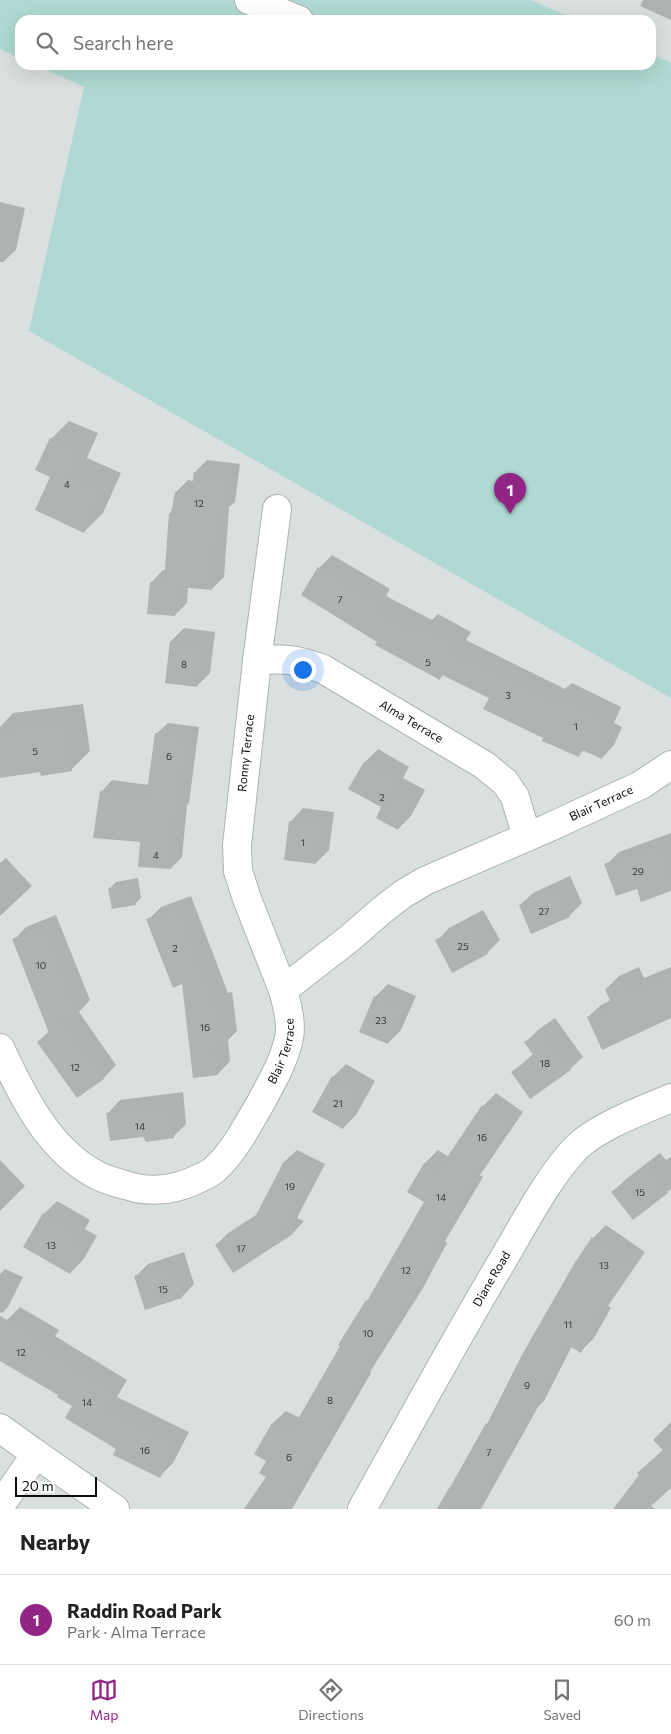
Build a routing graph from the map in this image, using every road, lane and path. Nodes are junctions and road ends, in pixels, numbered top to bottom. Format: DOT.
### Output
graph roads {
  1 [pos="248,0"];
  2 [pos="286,15"];
  3 [pos="277,510"];
  4 [pos="256,661"];
  5 [pos="671,765"];
  6 [pos="526,837"];
  7 [pos="283,990"];
  8 [pos="0,1048"];
  9 [pos="671,1098"];
  10 [pos="0,1428"];
  11 [pos="36,1454"];
  12 [pos="0,1506"];
  13 [pos="115,1509"];
  14 [pos="362,1509"];
  1 -- 2 [label="street"];
  3 -- 4 [label="street, Ronny Terrace"];
  4 -- 6 [label="street, Alma Terrace"];
  4 -- 7 [label="street, Ronny Terrace"];
  5 -- 6 [label="street, Blair Terrace"];
  6 -- 7 [label="street, Blair Terrace"];
  7 -- 8 [label="street, Blair Terrace"];
  9 -- 14 [label="street, Diane Road"];
  10 -- 11 [label="street"];
  11 -- 12 [label="street"];
  11 -- 13 [label="street"];
}
